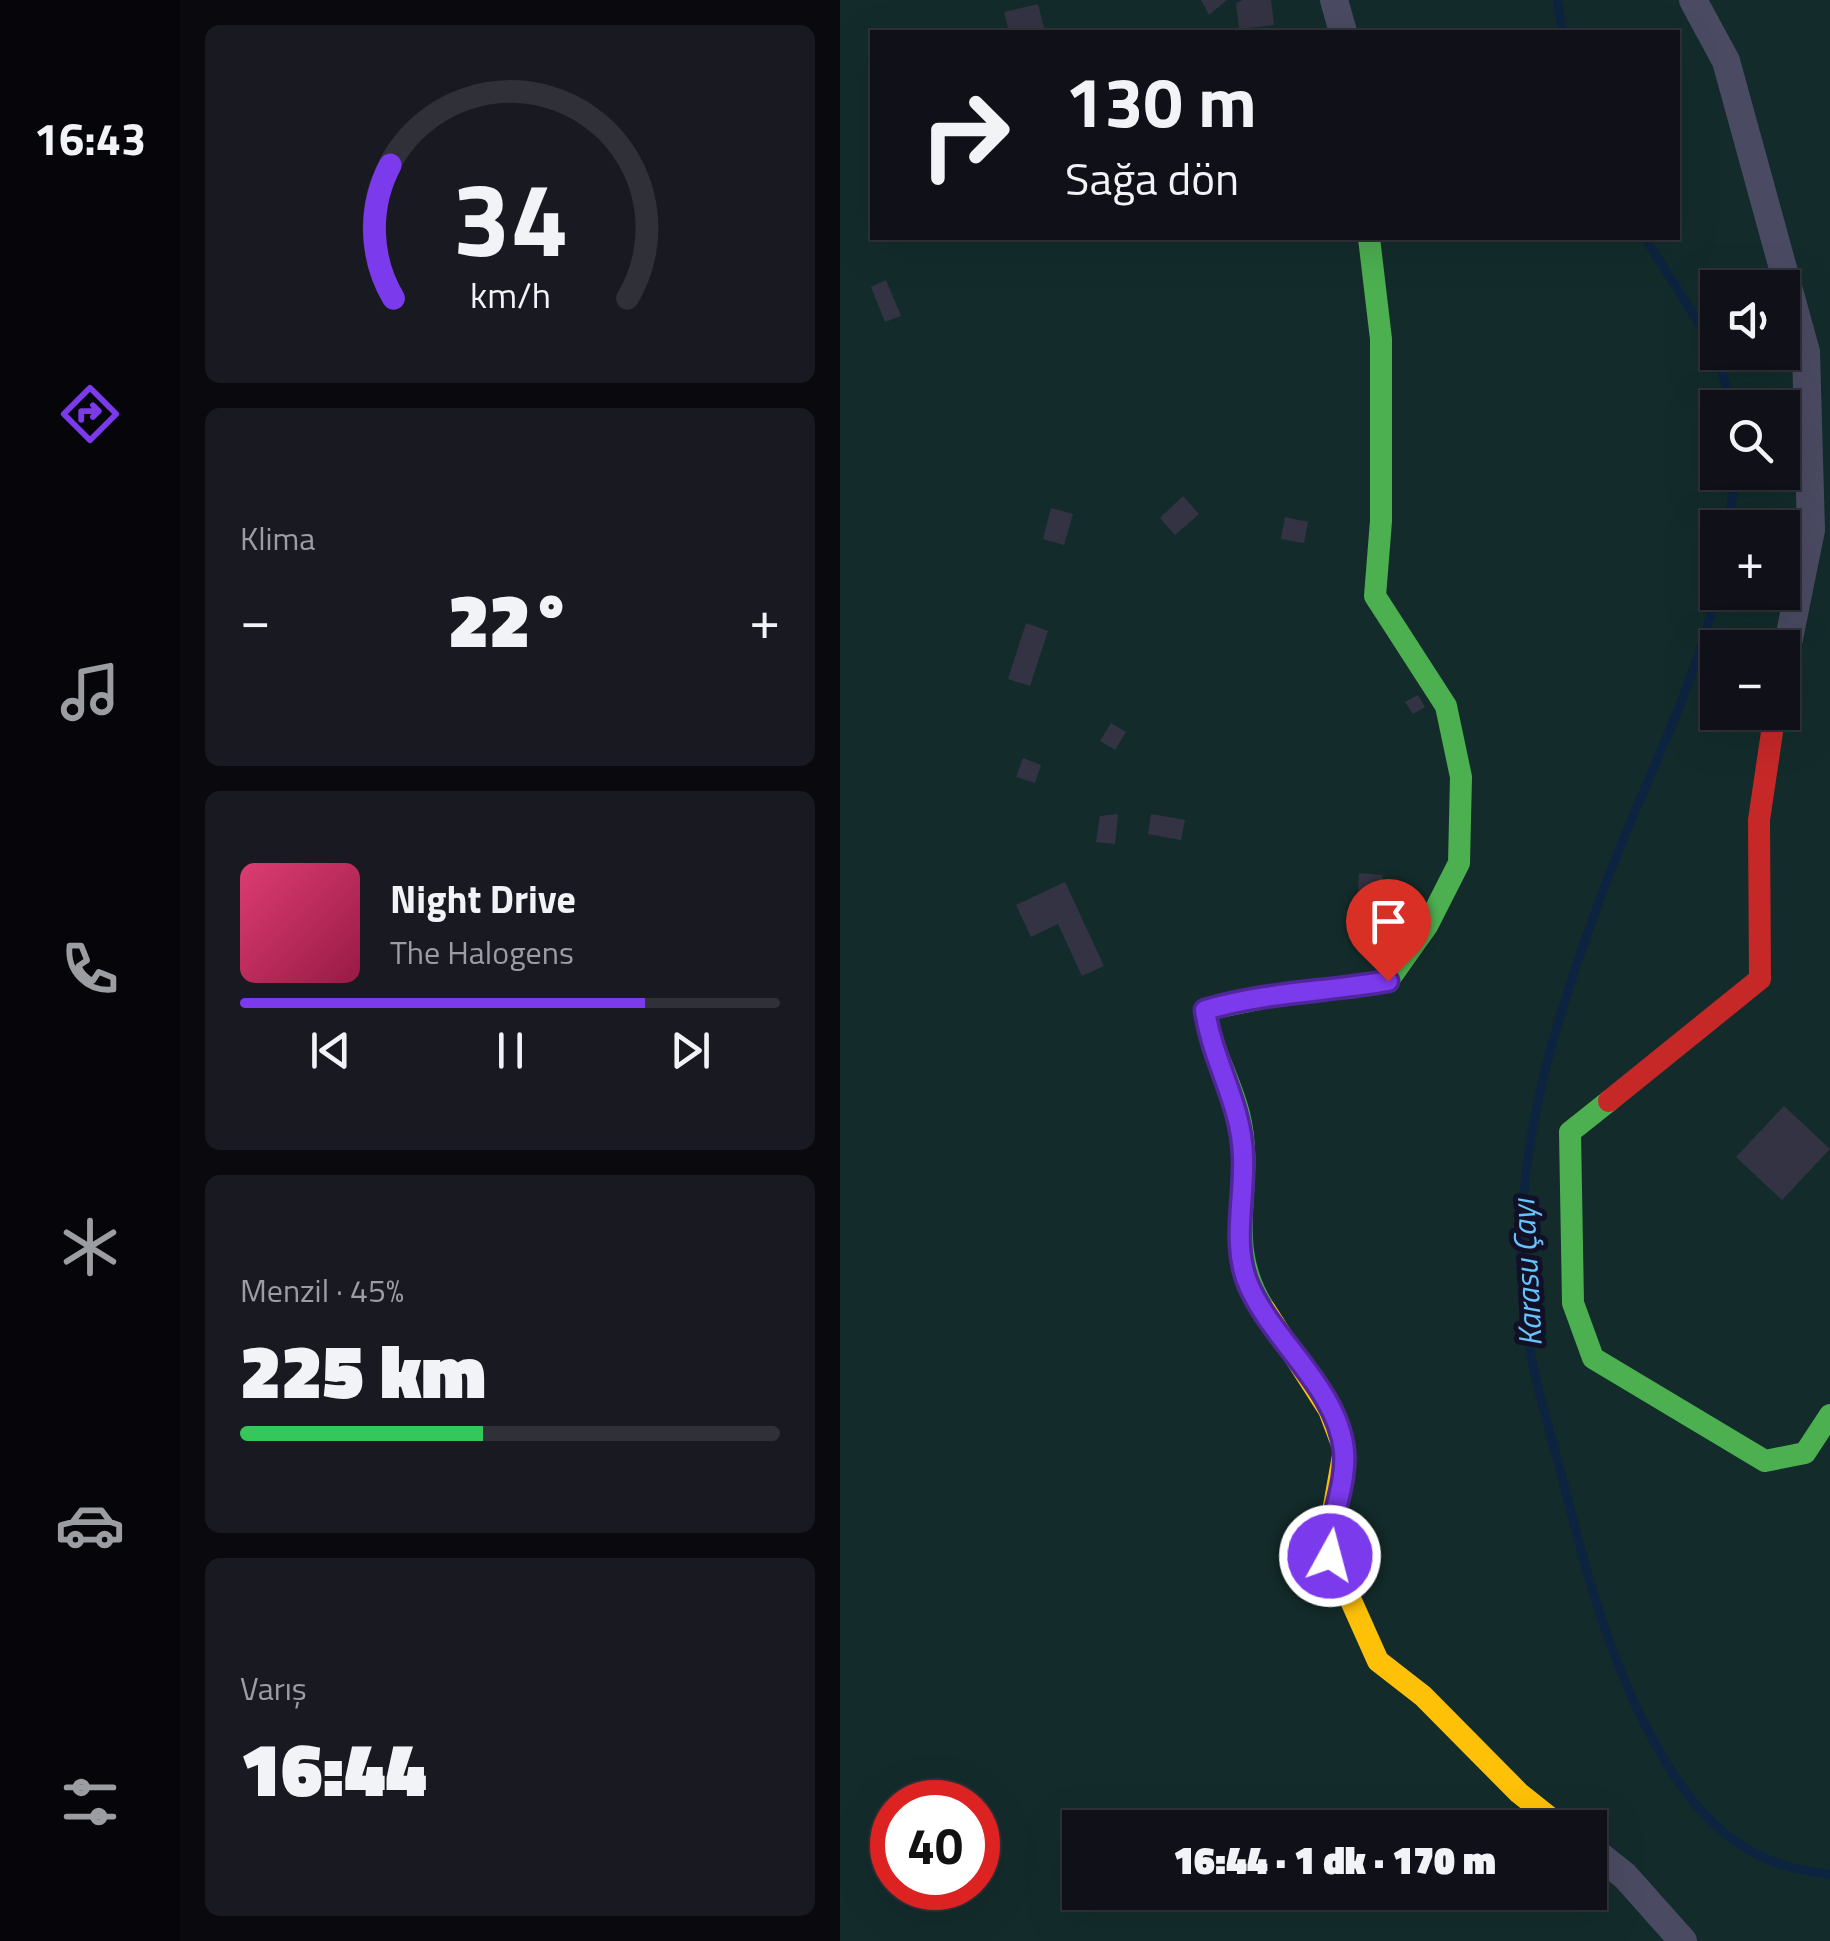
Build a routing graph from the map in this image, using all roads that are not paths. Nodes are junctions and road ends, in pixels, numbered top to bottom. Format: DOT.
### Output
graph roads {
  1 [pos="1334,0"];
  2 [pos="1694,0"];
  3 [pos="1342,30"];
  4 [pos="1370,240"];
  5 [pos="1791,630"];
  6 [pos="1772,730"];
  7 [pos="1830,1415"];
  8 [pos="1542,1810"];
  9 [pos="1607,1862"];
  10 [pos="1683,1941"];
  1 -- 3 [label="street"];
  2 -- 5 [label="street"];
  4 -- 8 [label="street"];
  6 -- 7 [label="street"];
  9 -- 10 [label="street"];
}
